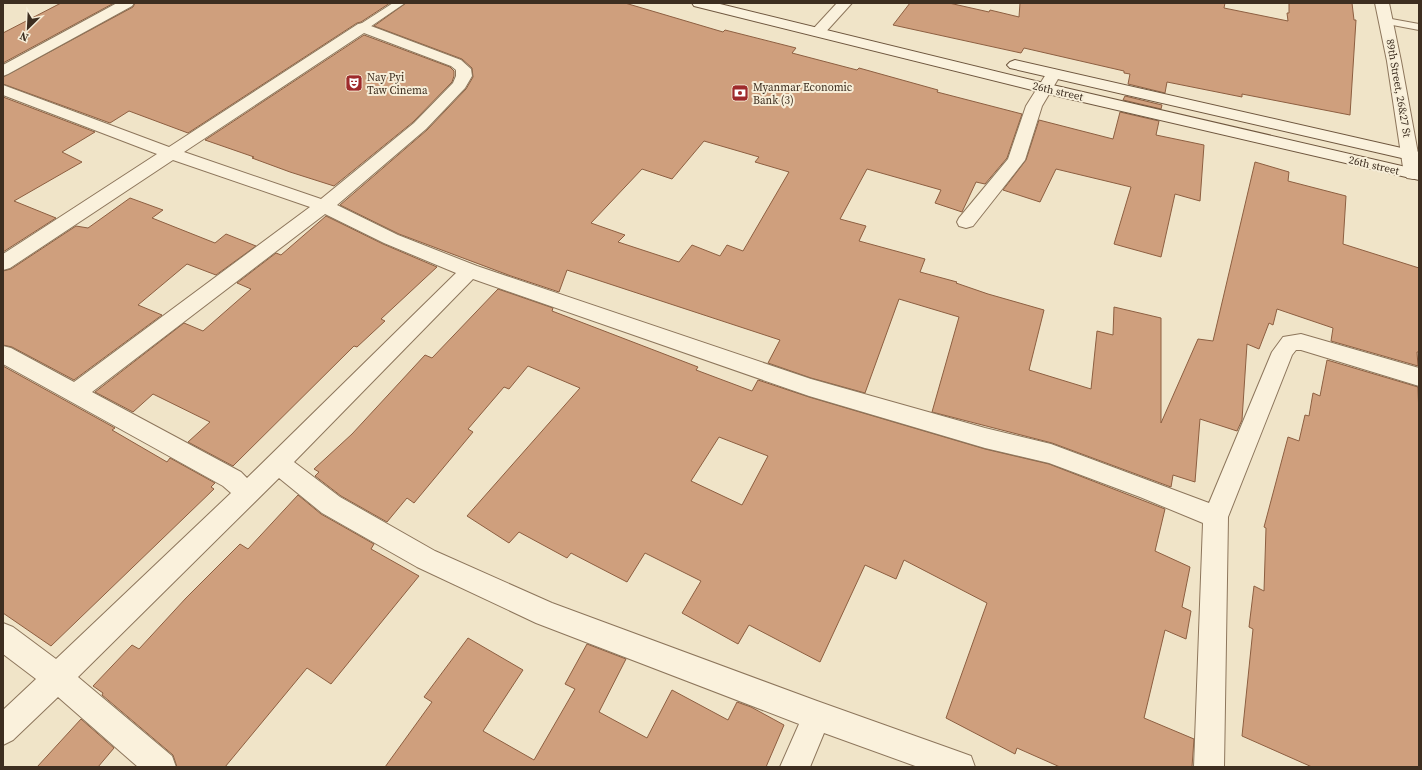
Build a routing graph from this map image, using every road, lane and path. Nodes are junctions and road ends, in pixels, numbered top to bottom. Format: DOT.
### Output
graph roads {
  1 [pos="127,3"];
  2 [pos="400,3"];
  3 [pos="698,3"];
  4 [pos="756,3"];
  5 [pos="845,3"];
  6 [pos="1382,3"];
  7 [pos="828,20"];
  8 [pos="1386,21"];
  9 [pos="363,27"];
  10 [pos="1419,27"];
  11 [pos="867,29"];
  12 [pos="818,32"];
  13 [pos="998,61"];
  14 [pos="3,71"];
  15 [pos="1049,81"];
  16 [pos="3,90"];
  17 [pos="170,153"];
  18 [pos="1415,156"];
  19 [pos="1416,175"];
  20 [pos="324,206"];
  21 [pos="966,222"];
  22 [pos="3,263"];
  23 [pos="470,271"];
  24 [pos="3,354"];
  25 [pos="1419,376"];
  26 [pos="74,394"];
  27 [pos="278,463"];
  28 [pos="248,493"];
  29 [pos="1216,517"];
  30 [pos="3,637"];
  31 [pos="57,677"];
  32 [pos="817,716"];
  33 [pos="3,730"];
  34 [pos="161,767"];
  35 [pos="795,767"];
  36 [pos="960,767"];
  37 [pos="1209,767"];
  1 -- 14 [label="street"];
  2 -- 9 [label="lane"];
  3 -- 12 [label="street, 26th street"];
  4 -- 7 [label="street"];
  5 -- 7 [label="street"];
  6 -- 8 [label="street, 89th Street, 26&27 St"];
  7 -- 11 [label="street"];
  7 -- 12 [label="street"];
  8 -- 10 [label="lane"];
  8 -- 18 [label="street, 89th Street, 26&27 St"];
  9 -- 17 [label="street"];
  9 -- 20 [label="street"];
  12 -- 15 [label="street, 26th street"];
  13 -- 15 [label="street, 26th street"];
  15 -- 18 [label="street, 26th street"];
  15 -- 19 [label="street, 26th street"];
  15 -- 21 [label="street"];
  16 -- 17 [label="street"];
  17 -- 20 [label="street"];
  17 -- 22 [label="street"];
  18 -- 19 [label="street, 89th Street, 26&27 St"];
  20 -- 23 [label="street"];
  20 -- 26 [label="street"];
  23 -- 27 [label="street"];
  23 -- 29 [label="street"];
  24 -- 26 [label="street"];
  25 -- 29 [label="street"];
  26 -- 28 [label="street"];
  27 -- 28 [label="street"];
  27 -- 32 [label="street"];
  28 -- 31 [label="street"];
  29 -- 37 [label="street"];
  30 -- 31 [label="street"];
  31 -- 33 [label="street"];
  31 -- 34 [label="street"];
  32 -- 35 [label="street"];
  32 -- 36 [label="street"];
}
